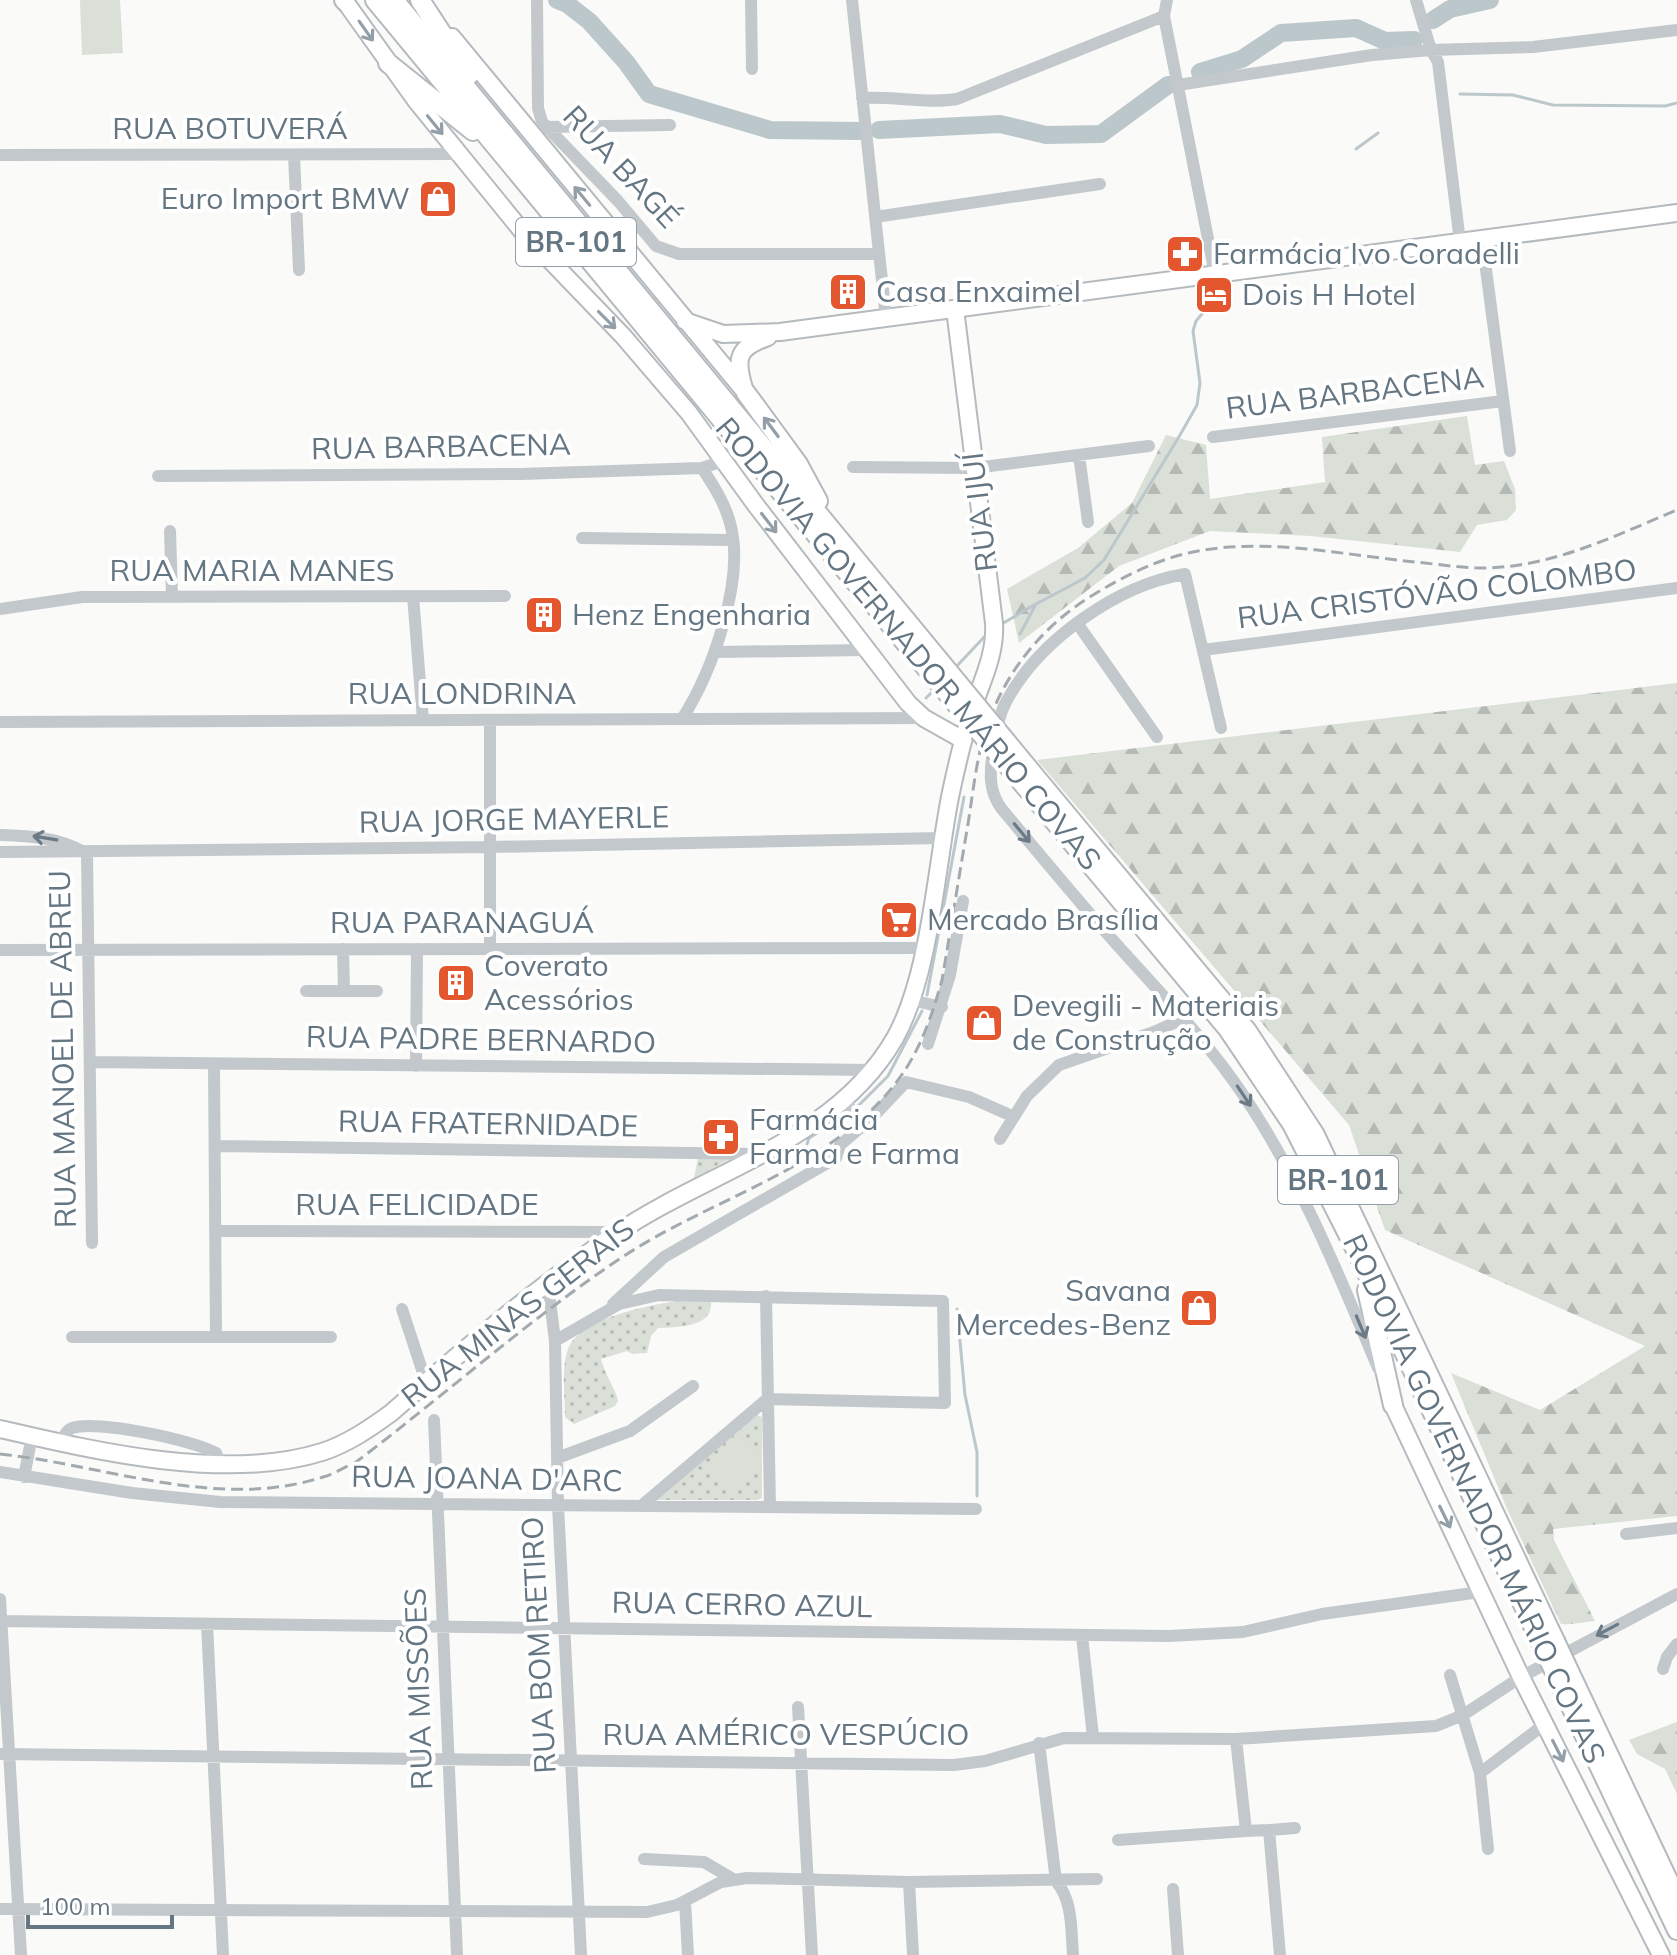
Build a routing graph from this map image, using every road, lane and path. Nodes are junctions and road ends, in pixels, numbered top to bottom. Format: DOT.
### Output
graph roads {
  1 [pos="344,0"];
  2 [pos="375,0"];
  3 [pos="394,0"];
  4 [pos="420,0"];
  5 [pos="537,0"];
  6 [pos="751,0"];
  7 [pos="852,0"];
  8 [pos="1167,0"];
  9 [pos="1416,0"];
  10 [pos="1164,16"];
  11 [pos="1677,30"];
  12 [pos="1431,50"];
  13 [pos="388,63"];
  14 [pos="752,69"];
  15 [pos="1178,85"];
  16 [pos="862,98"];
  17 [pos="670,125"];
  18 [pos="546,127"];
  19 [pos="510,152"];
  20 [pos="459,154"];
  21 [pos="0,155"];
  22 [pos="294,155"];
  23 [pos="1100,184"];
  24 [pos="1677,213"];
  25 [pos="875,217"];
  26 [pos="1482,239"];
  27 [pos="1460,242"];
  28 [pos="879,254"];
  29 [pos="299,270"];
  30 [pos="1215,274"];
  31 [pos="955,309"];
  32 [pos="886,318"];
  33 [pos="685,321"];
  34 [pos="780,332"];
  35 [pos="746,393"];
  36 [pos="1503,401"];
  37 [pos="1213,437"];
  38 [pos="1149,446"];
  39 [pos="1510,451"];
  40 [pos="1079,455"];
  41 [pos="723,461"];
  42 [pos="853,467"];
  43 [pos="702,468"];
  44 [pos="975,468"];
  45 [pos="158,476"];
  46 [pos="1088,522"];
  47 [pos="170,531"];
  48 [pos="582,538"];
  49 [pos="733,540"];
  50 [pos="841,542"];
  51 [pos="1677,588"];
  52 [pos="172,596"];
  53 [pos="413,596"];
  54 [pos="505,596"];
  55 [pos="0,609"];
  56 [pos="1077,623"];
  57 [pos="867,650"];
  58 [pos="1203,650"];
  59 [pos="716,652"];
  60 [pos="931,662"];
  61 [pos="972,712"];
  62 [pos="924,718"];
  63 [pos="682,719"];
  64 [pos="423,720"];
  65 [pos="490,720"];
  66 [pos="0,722"];
  67 [pos="1221,728"];
  68 [pos="1157,737"];
  69 [pos="963,740"];
  70 [pos="1029,780"];
  71 [pos="0,835"];
  72 [pos="942,838"];
  73 [pos="490,847"];
  74 [pos="0,852"];
  75 [pos="87,853"];
  76 [pos="963,901"];
  77 [pos="924,948"];
  78 [pos="88,949"];
  79 [pos="343,949"];
  80 [pos="417,949"];
  81 [pos="490,949"];
  82 [pos="0,950"];
  83 [pos="306,991"];
  84 [pos="344,991"];
  85 [pos="377,991"];
  86 [pos="911,1000"];
  87 [pos="942,1007"];
  88 [pos="1185,1018"];
  89 [pos="928,1044"];
  90 [pos="90,1062"];
  91 [pos="214,1064"];
  92 [pos="416,1066"];
  93 [pos="873,1070"];
  94 [pos="845,1099"];
  95 [pos="1012,1116"];
  96 [pos="861,1128"];
  97 [pos="1000,1139"];
  98 [pos="215,1146"];
  99 [pos="760,1154"];
  100 [pos="215,1231"];
  101 [pos="619,1232"];
  102 [pos="92,1243"];
  103 [pos="1359,1256"];
  104 [pos="648,1270"];
  105 [pos="548,1284"];
  106 [pos="659,1295"];
  107 [pos="766,1296"];
  108 [pos="402,1309"];
  109 [pos="605,1311"];
  110 [pos="72,1337"];
  111 [pos="216,1337"];
  112 [pos="331,1337"];
  113 [pos="555,1341"];
  114 [pos="426,1382"];
  115 [pos="693,1386"];
  116 [pos="768,1399"];
  117 [pos="1393,1405"];
  118 [pos="434,1420"];
  119 [pos="0,1429"];
  120 [pos="32,1436"];
  121 [pos="62,1443"];
  122 [pos="557,1458"];
  123 [pos="220,1463"];
  124 [pos="0,1472"];
  125 [pos="24,1477"];
  126 [pos="438,1505"];
  127 [pos="558,1506"];
  128 [pos="641,1506"];
  129 [pos="770,1507"];
  130 [pos="976,1509"];
  131 [pos="1677,1528"];
  132 [pos="1626,1534"];
  133 [pos="1480,1592"];
  134 [pos="1677,1594"];
  135 [pos="0,1599"];
  136 [pos="1,1621"];
  137 [pos="207,1624"];
  138 [pos="443,1627"];
  139 [pos="565,1629"];
  140 [pos="1082,1636"];
  141 [pos="1677,1644"];
  142 [pos="1550,1645"];
  143 [pos="1663,1669"];
  144 [pos="1563,1674"];
  145 [pos="1450,1675"];
  146 [pos="1521,1677"];
  147 [pos="798,1707"];
  148 [pos="1463,1715"];
  149 [pos="1545,1724"];
  150 [pos="1093,1737"];
  151 [pos="1236,1739"];
  152 [pos="1039,1743"];
  153 [pos="5,1754"];
  154 [pos="213,1757"];
  155 [pos="448,1759"];
  156 [pos="571,1761"];
  157 [pos="801,1763"];
  158 [pos="1480,1773"];
  159 [pos="1295,1828"];
  160 [pos="1269,1830"];
  161 [pos="1246,1831"];
  162 [pos="1118,1840"];
  163 [pos="1488,1849"];
  164 [pos="644,1859"];
  165 [pos="733,1879"];
  166 [pos="808,1879"];
  167 [pos="1097,1879"];
  168 [pos="1056,1881"];
  169 [pos="909,1882"];
  170 [pos="1173,1889"];
  171 [pos="1677,1899"];
  172 [pos="685,1901"];
  173 [pos="0,1909"];
  174 [pos="19,1909"];
  175 [pos="221,1910"];
  176 [pos="455,1912"];
  177 [pos="579,1912"];
  178 [pos="1677,1930"];
  179 [pos="21,1955"];
  180 [pos="223,1955"];
  181 [pos="457,1955"];
  182 [pos="581,1955"];
  183 [pos="688,1955"];
  184 [pos="812,1955"];
  185 [pos="913,1955"];
  186 [pos="1073,1955"];
  187 [pos="1178,1955"];
  188 [pos="1280,1955"];
  189 [pos="1661,1955"];
  1 -- 13 [label="main road, one-way"];
  2 -- 19 [label="highway, RODOVIA GOVERNADOR MÁRIO COVAS / BR-101"];
  3 -- 19 [label="highway, RODOVIA GOVERNADOR MÁRIO COVAS / BR-101"];
  4 -- 19 [label="highway"];
  33 -- 4 [label="main road, one-way"];
  5 -- 18 [label="street, RUA BAGÉ"];
  6 -- 14 [label="street"];
  7 -- 16 [label="street"];
  8 -- 10 [label="street"];
  9 -- 12 [label="street"];
  10 -- 15 [label="street"];
  10 -- 16 [label="street"];
  11 -- 12 [label="street"];
  12 -- 15 [label="street"];
  12 -- 27 [label="street"];
  13 -- 19 [label="highway"];
  13 -- 20 [label="main road, one-way"];
  15 -- 30 [label="street"];
  16 -- 25 [label="street"];
  17 -- 18 [label="street"];
  18 -- 28 [label="street, RUA BAGÉ"];
  19 -- 50 [label="highway, RODOVIA GOVERNADOR MÁRIO COVAS / BR-101"];
  19 -- 60 [label="highway, RODOVIA GOVERNADOR MÁRIO COVAS / BR-101"];
  20 -- 22 [label="street, RUA BOTUVERÁ"];
  20 -- 41 [label="main road, one-way"];
  21 -- 22 [label="street, RUA BOTUVERÁ"];
  22 -- 29 [label="street"];
  23 -- 25 [label="street"];
  24 -- 26 [label="main road"];
  25 -- 28 [label="street"];
  26 -- 27 [label="main road"];
  26 -- 36 [label="street"];
  27 -- 30 [label="main road"];
  28 -- 32 [label="street"];
  30 -- 31 [label="main road"];
  31 -- 32 [label="main road"];
  31 -- 44 [label="main road, RUA IJUÍ"];
  32 -- 34 [label="main road"];
  33 -- 34 [label="main road"];
  33 -- 35 [label="main road"];
  34 -- 35 [label="main road"];
  50 -- 35 [label="highway, one-way"];
  36 -- 37 [label="street, RUA BARBACENA"];
  36 -- 39 [label="street"];
  38 -- 40 [label="street"];
  40 -- 44 [label="street"];
  40 -- 46 [label="street"];
  41 -- 43 [label="street, RUA BARBACENA"];
  41 -- 57 [label="main road, one-way"];
  42 -- 44 [label="street"];
  43 -- 45 [label="street, RUA BARBACENA"];
  43 -- 49 [label="street"];
  44 -- 61 [label="main road, RUA IJUÍ"];
  47 -- 52 [label="street"];
  48 -- 49 [label="street"];
  49 -- 59 [label="street"];
  50 -- 60 [label="highway, RODOVIA GOVERNADOR MÁRIO COVAS / BR-101"];
  51 -- 58 [label="street, RUA CRISTÓVÃO COLOMBO"];
  52 -- 53 [label="street, RUA MARIA MANES"];
  52 -- 55 [label="street, RUA MARIA MANES"];
  53 -- 54 [label="street, RUA MARIA MANES"];
  53 -- 64 [label="street"];
  56 -- 58 [label="street"];
  56 -- 68 [label="street"];
  56 -- 88 [label="street, one-way"];
  57 -- 59 [label="street"];
  57 -- 62 [label="main road"];
  58 -- 67 [label="street"];
  59 -- 63 [label="street"];
  60 -- 70 [label="highway, RODOVIA GOVERNADOR MÁRIO COVAS / BR-101, bridge"];
  61 -- 69 [label="main road, RUA MINAS GERAIS"];
  62 -- 63 [label="street, RUA LONDRINA"];
  62 -- 69 [label="main road"];
  63 -- 65 [label="street, RUA LONDRINA"];
  64 -- 65 [label="street, RUA LONDRINA"];
  64 -- 66 [label="street, RUA LONDRINA"];
  65 -- 73 [label="street"];
  69 -- 72 [label="main road, RUA MINAS GERAIS"];
  70 -- 103 [label="highway, RODOVIA GOVERNADOR MÁRIO COVAS / BR-101"];
  70 -- 142 [label="highway, RODOVIA GOVERNADOR MÁRIO COVAS / BR-101"];
  75 -- 71 [label="street, RUA JORGE MAYERLE, one-way"];
  72 -- 73 [label="street, RUA JORGE MAYERLE"];
  72 -- 77 [label="main road, RUA MINAS GERAIS"];
  73 -- 75 [label="street, RUA JORGE MAYERLE"];
  73 -- 81 [label="street"];
  74 -- 75 [label="street, RUA JORGE MAYERLE"];
  75 -- 78 [label="street, RUA MANOEL DE ABREU"];
  76 -- 87 [label="street"];
  77 -- 81 [label="street, RUA PARANAGUÁ"];
  77 -- 86 [label="main road, RUA MINAS GERAIS"];
  78 -- 79 [label="street, RUA PARANAGUÁ"];
  78 -- 82 [label="street, RUA PARANAGUÁ"];
  78 -- 90 [label="street, RUA MANOEL DE ABREU"];
  79 -- 80 [label="street, RUA PARANAGUÁ"];
  79 -- 84 [label="street"];
  80 -- 81 [label="street, RUA PARANAGUÁ"];
  80 -- 92 [label="street"];
  83 -- 84 [label="street"];
  84 -- 85 [label="street"];
  86 -- 87 [label="street"];
  86 -- 93 [label="main road, RUA MINAS GERAIS"];
  87 -- 89 [label="street"];
  88 -- 95 [label="street"];
  88 -- 117 [label="street, one-way"];
  90 -- 91 [label="street, RUA PADRE BERNARDO"];
  90 -- 102 [label="street, RUA MANOEL DE ABREU"];
  91 -- 92 [label="street, RUA PADRE BERNARDO"];
  91 -- 98 [label="street"];
  92 -- 93 [label="street, RUA PADRE BERNARDO"];
  93 -- 94 [label="main road, RUA MINAS GERAIS"];
  94 -- 96 [label="street"];
  94 -- 99 [label="main road, RUA MINAS GERAIS"];
  95 -- 96 [label="street"];
  95 -- 97 [label="street"];
  96 -- 104 [label="street"];
  98 -- 99 [label="street, RUA FRATERNIDADE"];
  98 -- 100 [label="street"];
  99 -- 101 [label="main road, RUA MINAS GERAIS"];
  100 -- 101 [label="street, RUA FELICIDADE"];
  100 -- 111 [label="street"];
  101 -- 105 [label="main road, RUA MINAS GERAIS"];
  103 -- 117 [label="highway"];
  103 -- 142 [label="highway, RODOVIA GOVERNADOR MÁRIO COVAS / BR-101"];
  104 -- 106 [label="street"];
  104 -- 109 [label="street"];
  105 -- 113 [label="street, RUA BOM RETIRO"];
  105 -- 114 [label="main road, RUA MINAS GERAIS"];
  106 -- 107 [label="street"];
  106 -- 109 [label="street"];
  107 -- 116 [label="street"];
  107 -- 116 [label="street"];
  108 -- 114 [label="street"];
  109 -- 113 [label="street"];
  110 -- 111 [label="street"];
  111 -- 112 [label="street"];
  113 -- 122 [label="street, RUA BOM RETIRO"];
  114 -- 123 [label="main road, RUA MINAS GERAIS"];
  115 -- 122 [label="street"];
  116 -- 128 [label="street"];
  116 -- 129 [label="street"];
  117 -- 133 [label="main road, one-way"];
  118 -- 126 [label="street, RUA MISSÕES"];
  119 -- 120 [label="main road, RUA MINAS GERAIS"];
  120 -- 121 [label="main road, RUA MINAS GERAIS"];
  120 -- 125 [label="street"];
  121 -- 123 [label="main road, RUA MINAS GERAIS"];
  121 -- 123 [label="street"];
  122 -- 127 [label="street, RUA BOM RETIRO"];
  124 -- 125 [label="street, RUA JOANA D'ARC"];
  125 -- 126 [label="street, RUA JOANA D'ARC"];
  126 -- 127 [label="street, RUA JOANA D'ARC"];
  126 -- 138 [label="street, RUA MISSÕES"];
  127 -- 128 [label="street, RUA JOANA D'ARC"];
  127 -- 139 [label="street, RUA BOM RETIRO"];
  128 -- 129 [label="street, RUA JOANA D'ARC"];
  129 -- 130 [label="street, RUA JOANA D'ARC"];
  131 -- 132 [label="street"];
  133 -- 140 [label="street, RUA CERRO AZUL"];
  133 -- 146 [label="main road"];
  134 -- 146 [label="street, RUA AMÉRICO VESPÚCIO, one-way"];
  135 -- 136 [label="street"];
  136 -- 137 [label="street, RUA CERRO AZUL"];
  136 -- 153 [label="street"];
  137 -- 138 [label="street, RUA CERRO AZUL"];
  137 -- 154 [label="street"];
  138 -- 139 [label="street, RUA CERRO AZUL"];
  138 -- 155 [label="street, RUA MISSÕES"];
  139 -- 140 [label="street, RUA CERRO AZUL"];
  139 -- 156 [label="street, RUA BOM RETIRO"];
  140 -- 150 [label="street"];
  141 -- 143 [label="street"];
  142 -- 144 [label="highway, RODOVIA GOVERNADOR MÁRIO COVAS / BR-101, bridge"];
  144 -- 171 [label="highway, RODOVIA GOVERNADOR MÁRIO COVAS / BR-101"];
  144 -- 178 [label="highway, RODOVIA GOVERNADOR MÁRIO COVAS / BR-101"];
  145 -- 148 [label="street"];
  146 -- 148 [label="street, RUA AMÉRICO VESPÚCIO"];
  146 -- 149 [label="main road"];
  147 -- 157 [label="street"];
  148 -- 151 [label="street, RUA AMÉRICO VESPÚCIO"];
  148 -- 158 [label="street"];
  149 -- 158 [label="street"];
  149 -- 189 [label="main road, one-way"];
  150 -- 151 [label="street, RUA AMÉRICO VESPÚCIO"];
  150 -- 152 [label="street, RUA AMÉRICO VESPÚCIO"];
  151 -- 161 [label="street"];
  152 -- 157 [label="street, RUA AMÉRICO VESPÚCIO"];
  152 -- 168 [label="street"];
  153 -- 154 [label="street, RUA AMÉRICO VESPÚCIO"];
  153 -- 174 [label="street"];
  154 -- 155 [label="street, RUA AMÉRICO VESPÚCIO"];
  154 -- 175 [label="street"];
  155 -- 156 [label="street, RUA AMÉRICO VESPÚCIO"];
  155 -- 176 [label="street, RUA MISSÕES"];
  156 -- 157 [label="street, RUA AMÉRICO VESPÚCIO"];
  156 -- 177 [label="street, RUA BOM RETIRO"];
  157 -- 166 [label="street"];
  158 -- 163 [label="street"];
  159 -- 160 [label="street"];
  160 -- 161 [label="street"];
  160 -- 188 [label="street"];
  161 -- 162 [label="street"];
  164 -- 165 [label="street"];
  165 -- 166 [label="street"];
  165 -- 172 [label="street"];
  166 -- 169 [label="street"];
  166 -- 184 [label="street"];
  167 -- 168 [label="street"];
  168 -- 169 [label="street"];
  168 -- 186 [label="street"];
  169 -- 185 [label="street"];
  170 -- 187 [label="street"];
  172 -- 177 [label="street"];
  172 -- 183 [label="street"];
  173 -- 174 [label="street"];
  174 -- 175 [label="street"];
  174 -- 179 [label="street"];
  175 -- 176 [label="street"];
  175 -- 180 [label="street"];
  176 -- 177 [label="street"];
  176 -- 181 [label="street, RUA MISSÕES"];
  177 -- 182 [label="street, RUA BOM RETIRO"];
}
